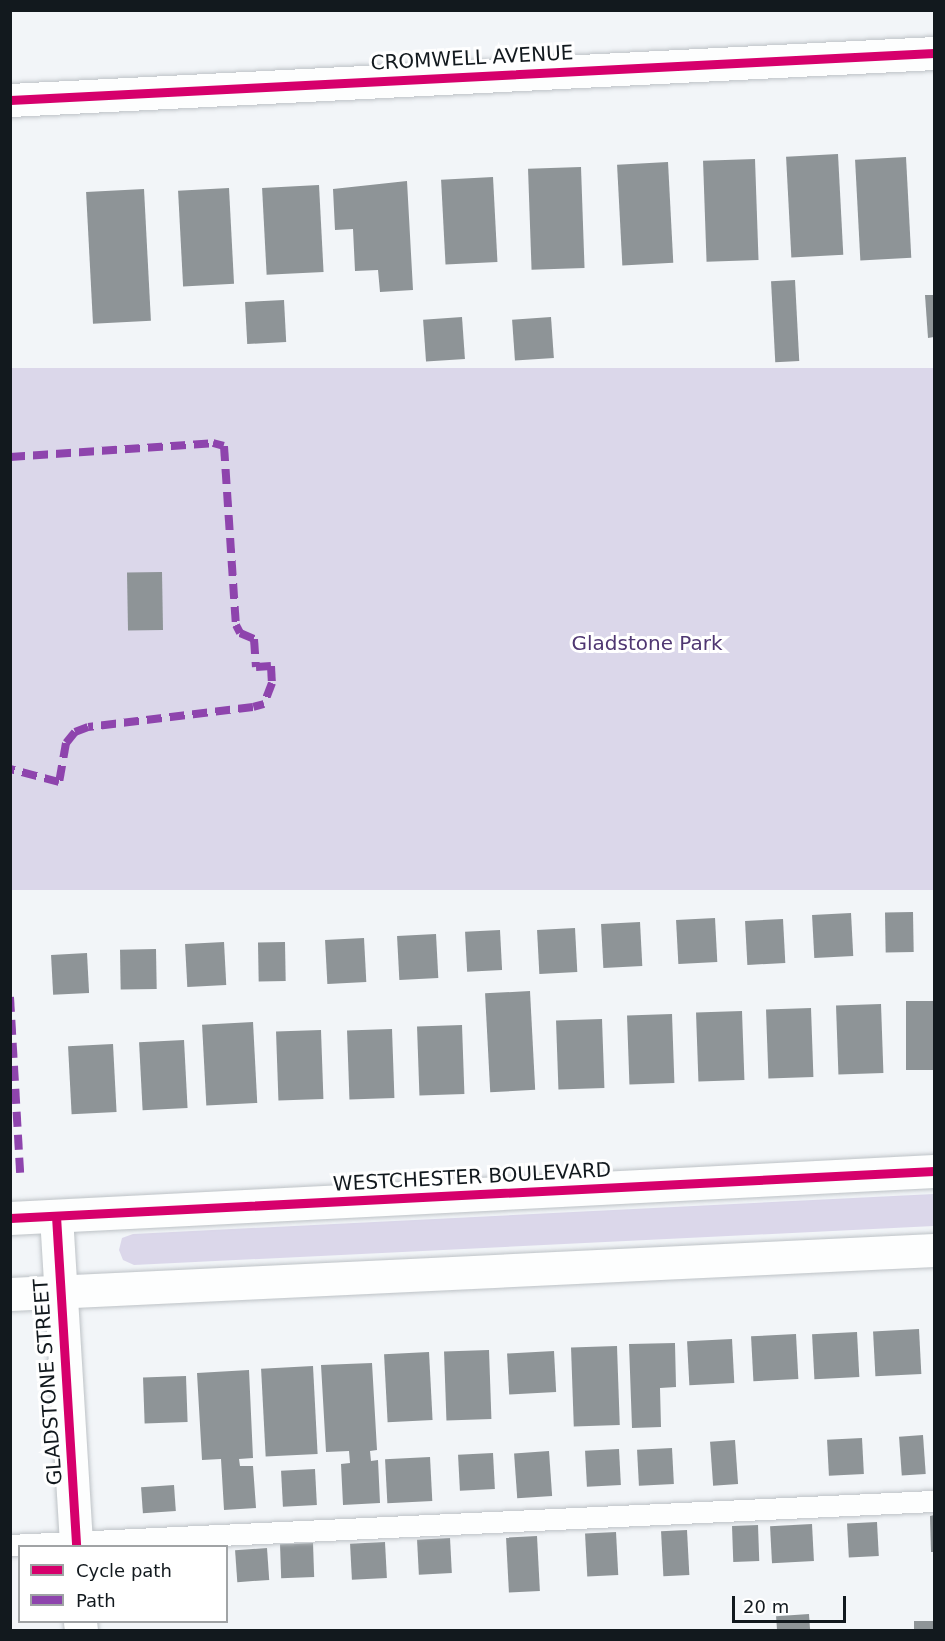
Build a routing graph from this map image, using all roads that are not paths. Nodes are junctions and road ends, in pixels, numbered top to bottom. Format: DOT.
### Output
graph roads {
  1 [pos="934,53"];
  2 [pos="10,100"];
  3 [pos="934,1172"];
  4 [pos="56,1216"];
  5 [pos="10,1218"];
  6 [pos="934,1250"];
  7 [pos="60,1292"];
  8 [pos="10,1294"];
  9 [pos="934,1501"];
  10 [pos="76,1544"];
  11 [pos="10,1545"];
  1 -- 2 [label="street, CROMWELL AVENUE"];
  3 -- 4 [label="street, WESTCHESTER BOULEVARD"];
  4 -- 5 [label="street, WESTCHESTER BOULEVARD"];
  4 -- 7 [label="street, GLADSTONE STREET"];
  6 -- 7 [label="street"];
  7 -- 8 [label="street"];
  7 -- 10 [label="street, GLADSTONE STREET"];
  9 -- 10 [label="lane"];
  10 -- 11 [label="lane"];
}
